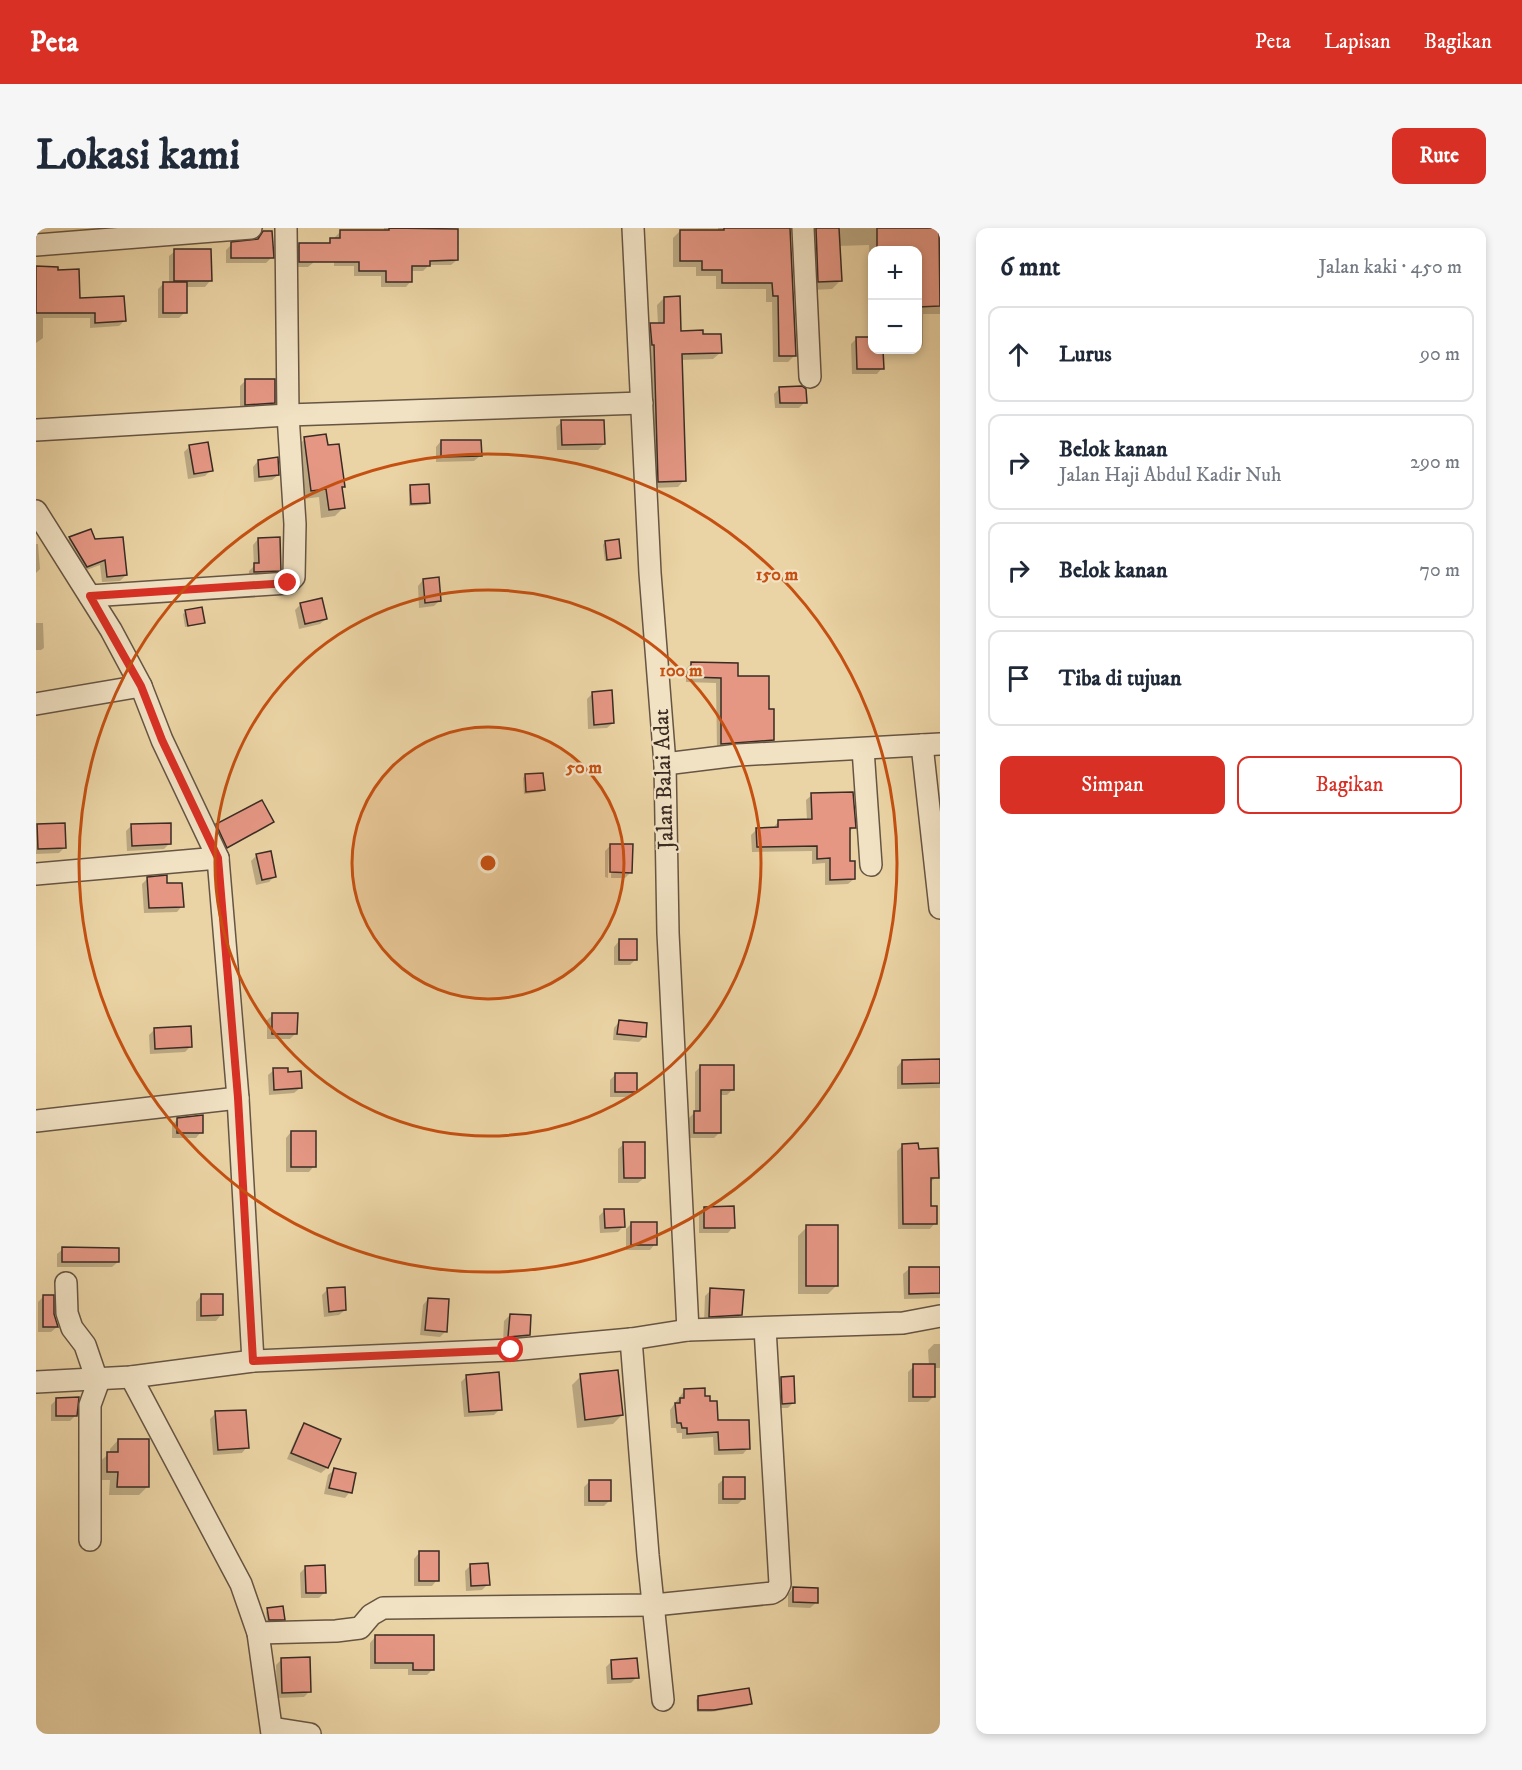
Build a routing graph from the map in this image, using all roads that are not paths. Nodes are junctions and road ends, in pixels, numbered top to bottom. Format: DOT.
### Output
graph roads {
  1 [pos="251,228"];
  2 [pos="286,228"];
  3 [pos="633,228"];
  4 [pos="803,228"];
  5 [pos="36,235"];
  6 [pos="36,245"];
  7 [pos="810,377"];
  8 [pos="642,403"];
  9 [pos="288,415"];
  10 [pos="36,430"];
  11 [pos="36,511"];
  12 [pos="90,596"];
  13 [pos="141,686"];
  14 [pos="36,705"];
  15 [pos="931,745"];
  16 [pos="863,749"];
  17 [pos="665,764"];
  18 [pos="218,858"];
  19 [pos="871,865"];
  20 [pos="36,874"];
  21 [pos="940,908"];
  22 [pos="238,1098"];
  23 [pos="36,1121"];
  24 [pos="66,1283"];
  25 [pos="940,1316"];
  26 [pos="765,1328"];
  27 [pos="688,1330"];
  28 [pos="631,1339"];
  29 [pos="253,1361"];
  30 [pos="131,1377"];
  31 [pos="97,1378"];
  32 [pos="36,1382"];
  33 [pos="90,1540"];
  34 [pos="654,1605"];
  35 [pos="258,1633"];
  36 [pos="663,1700"];
  37 [pos="272,1731"];
  38 [pos="310,1734"];
  1 -- 6 [label="street"];
  2 -- 9 [label="street"];
  3 -- 8 [label="street, Jalan Balai Adat"];
  4 -- 7 [label="street"];
  5 -- 6 [label="street"];
  8 -- 9 [label="street"];
  8 -- 17 [label="street, Jalan Balai Adat"];
  9 -- 10 [label="street"];
  9 -- 12 [label="street"];
  11 -- 12 [label="street"];
  12 -- 13 [label="street"];
  13 -- 14 [label="street"];
  13 -- 18 [label="street"];
  15 -- 16 [label="street"];
  15 -- 21 [label="street"];
  16 -- 17 [label="street"];
  16 -- 19 [label="street"];
  17 -- 27 [label="street, Jalan Balai Adat"];
  18 -- 20 [label="street"];
  18 -- 22 [label="street"];
  22 -- 23 [label="street"];
  22 -- 29 [label="street"];
  24 -- 31 [label="street"];
  25 -- 26 [label="street"];
  26 -- 27 [label="street"];
  26 -- 34 [label="street"];
  27 -- 28 [label="street"];
  28 -- 29 [label="street"];
  28 -- 34 [label="street"];
  29 -- 30 [label="street"];
  30 -- 31 [label="street"];
  30 -- 35 [label="street"];
  31 -- 32 [label="street"];
  31 -- 33 [label="street"];
  34 -- 35 [label="street"];
  34 -- 36 [label="street"];
  35 -- 37 [label="street"];
  37 -- 38 [label="street"];
}
